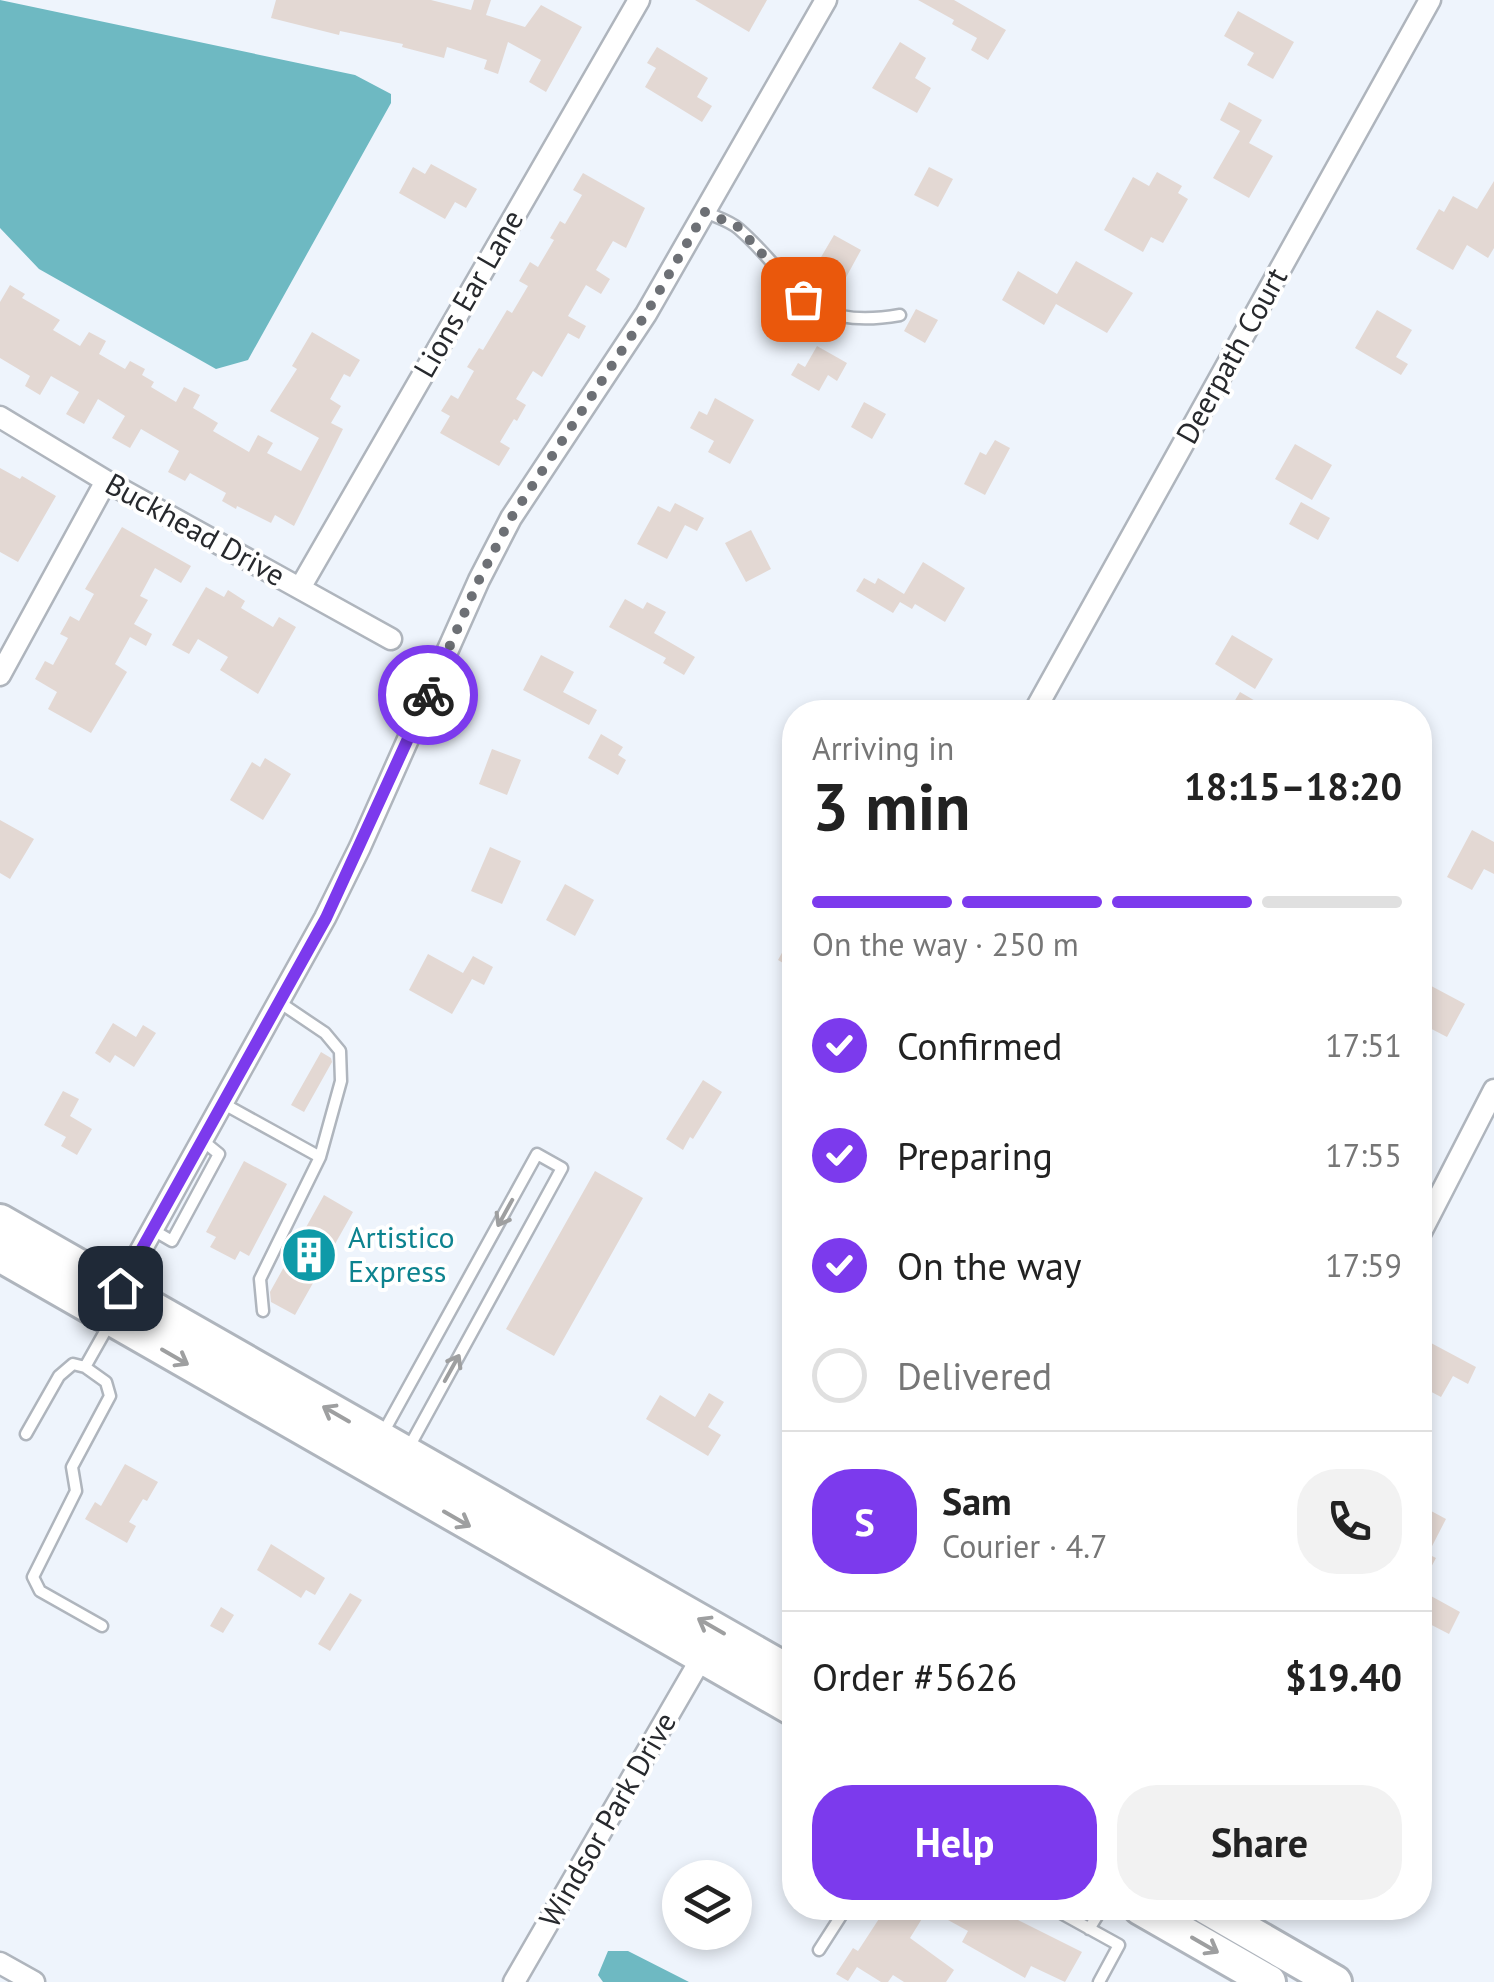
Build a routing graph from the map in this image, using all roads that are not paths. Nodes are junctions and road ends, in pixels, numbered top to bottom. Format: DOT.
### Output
graph roads {
  1 [pos="614,0"];
  2 [pos="826,0"];
  3 [pos="1430,0"];
  4 [pos="636,5"];
  5 [pos="705,212"];
  6 [pos="900,315"];
  7 [pos="0,417"];
  8 [pos="106,481"];
  9 [pos="300,588"];
  10 [pos="391,639"];
  11 [pos="0,675"];
  12 [pos="1041,700"];
  13 [pos="279,1002"];
  14 [pos="1494,1090"];
  15 [pos="224,1104"];
  16 [pos="320,1157"];
  17 [pos="1432,1211"];
  18 [pos="0,1220"];
  19 [pos="0,1253"];
  20 [pos="120,1288"];
  21 [pos="263,1310"];
  22 [pos="111,1320"];
  23 [pos="85,1367"];
  24 [pos="26,1434"];
  25 [pos="392,1447"];
  26 [pos="102,1626"];
  27 [pos="702,1657"];
  28 [pos="782,1668"];
  29 [pos="782,1685"];
  30 [pos="754,1687"];
  31 [pos="782,1703"];
  32 [pos="838,1920"];
  33 [pos="1075,1920"];
  34 [pos="1095,1920"];
  35 [pos="1161,1920"];
  36 [pos="1235,1920"];
  37 [pos="1090,1928"];
  38 [pos="819,1950"];
  39 [pos="0,1963"];
  40 [pos="34,1982"];
  41 [pos="514,1982"];
  42 [pos="1098,1982"];
  43 [pos="1270,1982"];
  44 [pos="1335,1982"];
  1 -- 4 [label="street"];
  2 -- 5 [label="street"];
  3 -- 12 [label="street, Deerpath Court"];
  4 -- 9 [label="street, Lions Ear Lane"];
  5 -- 6 [label="lane"];
  5 -- 13 [label="street"];
  7 -- 8 [label="street, Buckhead Drive"];
  8 -- 9 [label="street, Buckhead Drive"];
  8 -- 11 [label="street"];
  9 -- 10 [label="street, Buckhead Drive"];
  13 -- 15 [label="street"];
  13 -- 16 [label="lane"];
  14 -- 17 [label="street"];
  15 -- 16 [label="lane"];
  15 -- 20 [label="street"];
  16 -- 21 [label="lane"];
  18 -- 20 [label="main road"];
  19 -- 20 [label="main road"];
  19 -- 22 [label="main road"];
  25 -- 20 [label="main road, one-way"];
  22 -- 23 [label="lane"];
  22 -- 27 [label="main road, one-way"];
  23 -- 24 [label="lane"];
  23 -- 26 [label="lane"];
  25 -- 25 [label="lane, one-way"];
  28 -- 25 [label="main road, one-way"];
  27 -- 30 [label="main road"];
  27 -- 41 [label="street, Windsor Park Drive"];
  29 -- 30 [label="main road"];
  30 -- 31 [label="main road"];
  32 -- 38 [label="lane"];
  33 -- 37 [label="lane"];
  34 -- 37 [label="lane"];
  35 -- 43 [label="main road, one-way"];
  36 -- 44 [label="main road"];
  37 -- 42 [label="lane"];
  39 -- 40 [label="street"];
}
